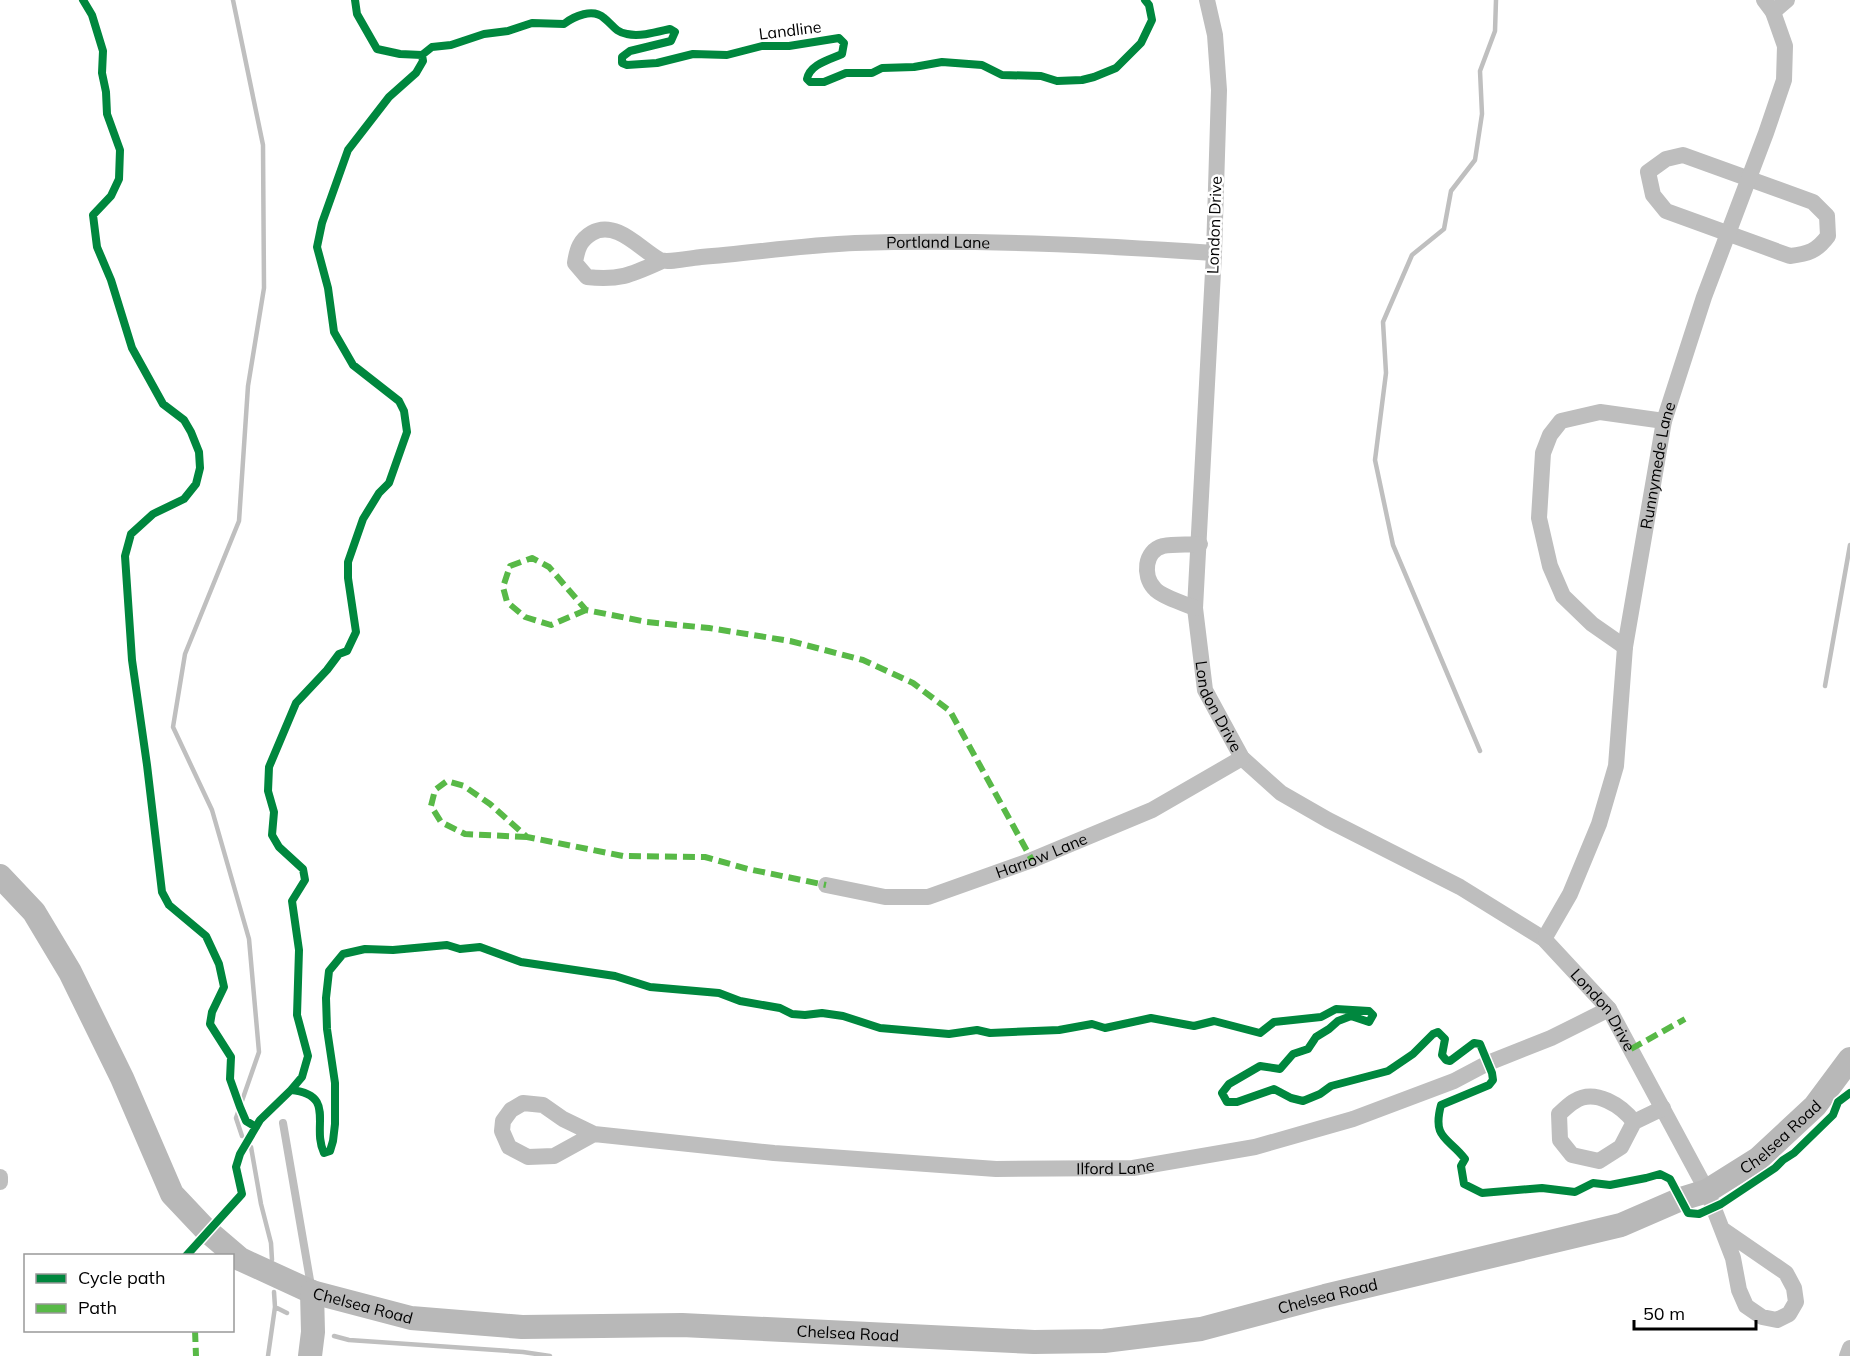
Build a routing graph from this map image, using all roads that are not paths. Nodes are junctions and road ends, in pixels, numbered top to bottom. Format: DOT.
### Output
graph roads {
  1 [pos="1207,0"];
  2 [pos="1787,0"];
  3 [pos="1769,6"];
  4 [pos="1748,179"];
  5 [pos="1728,234"];
  6 [pos="1214,253"];
  7 [pos="662,261"];
  8 [pos="1664,421"];
  9 [pos="1200,544"];
  10 [pos="1196,608"];
  11 [pos="1625,647"];
  12 [pos="1242,758"];
  13 [pos="0,876"];
  14 [pos="826,885"];
  15 [pos="1544,939"];
  16 [pos="1609,1009"];
  17 [pos="1850,1059"];
  18 [pos="1663,1108"];
  19 [pos="1634,1122"];
  20 [pos="284,1123"];
  21 [pos="594,1134"];
  22 [pos="0,1177"];
  23 [pos="0,1182"];
  24 [pos="1707,1191"];
  25 [pos="1722,1229"];
  26 [pos="312,1292"];
  27 [pos="1850,1348"];
  28 [pos="310,1356"];
  29 [pos="1847,1356"];
  1 -- 6 [label="street, London Drive"];
  2 -- 3 [label="street"];
  3 -- 4 [label="street, Runnymede Lane"];
  4 -- 5 [label="street, Runnymede Lane"];
  4 -- 5 [label="street"];
  4 -- 5 [label="street"];
  5 -- 8 [label="street, Runnymede Lane"];
  6 -- 7 [label="street, Portland Lane"];
  6 -- 9 [label="street, London Drive"];
  7 -- 7 [label="street, Portland Lane"];
  8 -- 11 [label="street, Runnymede Lane"];
  8 -- 11 [label="street"];
  9 -- 10 [label="street, London Drive"];
  9 -- 10 [label="street"];
  10 -- 12 [label="street, London Drive"];
  11 -- 15 [label="street, Runnymede Lane"];
  12 -- 14 [label="street, Harrow Lane"];
  12 -- 15 [label="street, London Drive"];
  13 -- 26 [label="street, Chelsea Road"];
  15 -- 16 [label="street, London Drive"];
  16 -- 18 [label="street, London Drive"];
  16 -- 21 [label="street, Ilford Lane"];
  17 -- 24 [label="street, Chelsea Road"];
  18 -- 19 [label="street"];
  18 -- 24 [label="street, London Drive"];
  19 -- 19 [label="street"];
  20 -- 26 [label="lane"];
  21 -- 21 [label="street, Ilford Lane"];
  22 -- 23 [label="street"];
  24 -- 25 [label="street, London Drive"];
  24 -- 26 [label="street, Chelsea Road"];
  25 -- 25 [label="street, London Drive"];
  26 -- 28 [label="street"];
  27 -- 29 [label="street"];
}
